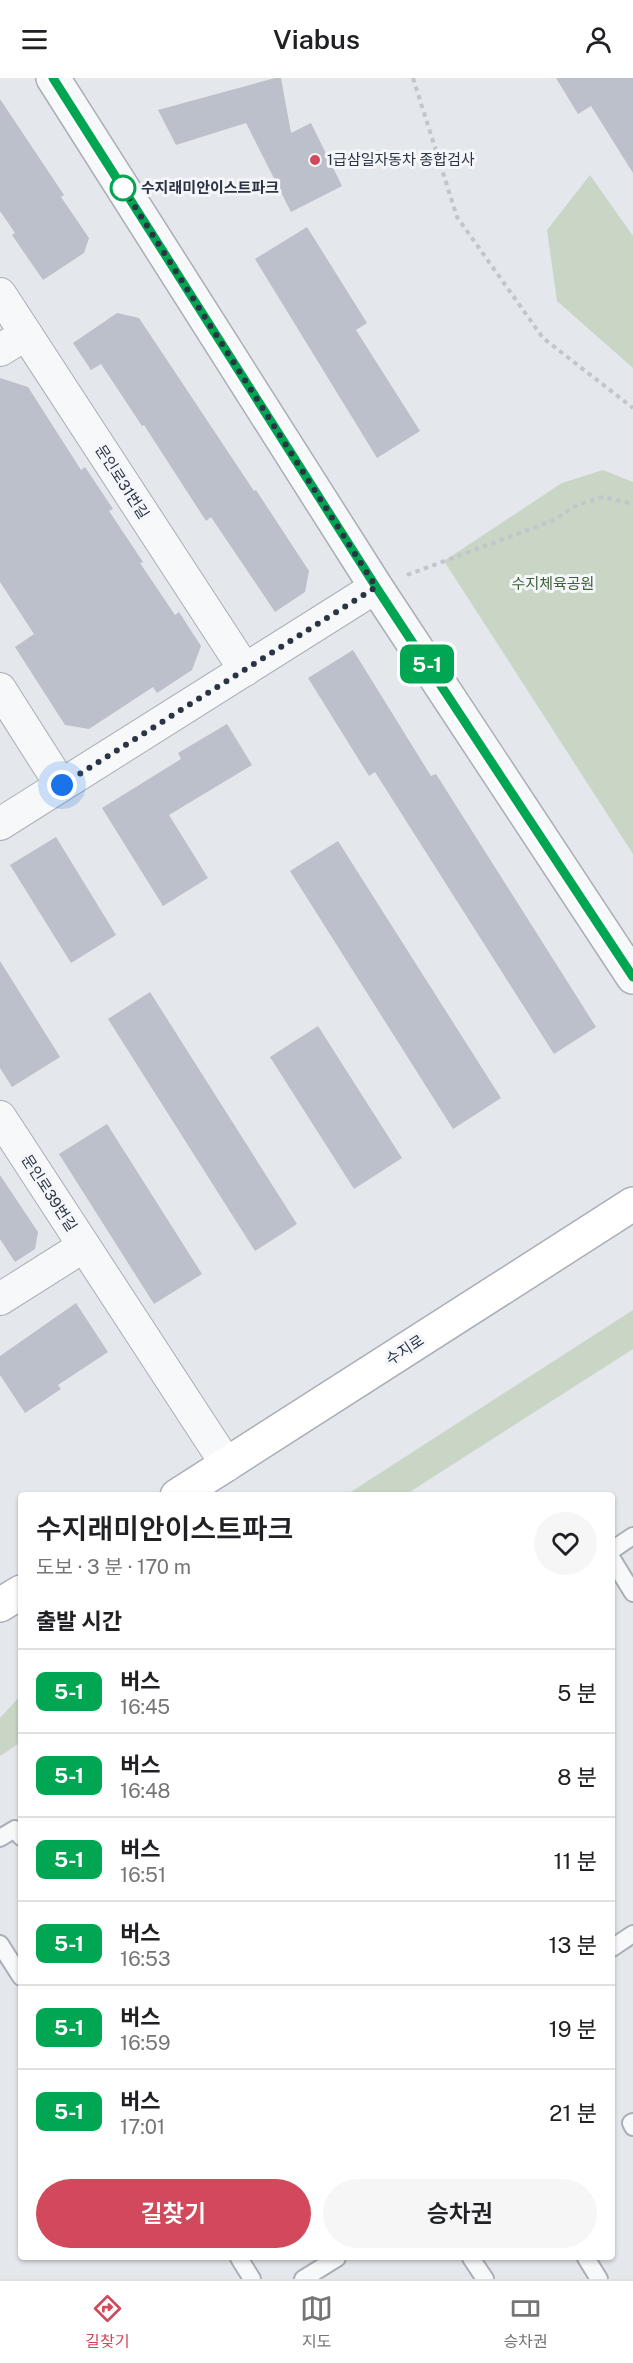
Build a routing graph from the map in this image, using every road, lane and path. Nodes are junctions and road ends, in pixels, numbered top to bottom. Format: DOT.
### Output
graph roads {
  1 [pos="53,78"];
  2 [pos="413,78"];
  3 [pos="0,294"];
  4 [pos="13,342"];
  5 [pos="633,408"];
  6 [pos="633,504"];
  7 [pos="376,587"];
  8 [pos="245,670"];
  9 [pos="0,689"];
  10 [pos="62,785"];
  11 [pos="0,824"];
  12 [pos="633,977"];
  13 [pos="0,1117"];
  14 [pos="633,1204"];
  15 [pos="84,1246"];
  16 [pos="0,1299"];
  17 [pos="227,1465"];
  18 [pos="183,1492"];
  19 [pos="633,1536"];
  20 [pos="615,1548"];
  21 [pos="615,1564"];
  22 [pos="633,1593"];
  23 [pos="18,1594"];
  24 [pos="0,1605"];
  25 [pos="18,1833"];
  26 [pos="0,1838"];
  27 [pos="633,1935"];
  28 [pos="0,1944"];
  29 [pos="615,1946"];
  30 [pos="18,1972"];
  31 [pos="240,2260"];
  32 [pos="472,2260"];
  33 [pos="587,2260"];
  34 [pos="314,2263"];
  35 [pos="252,2279"];
  36 [pos="303,2279"];
  37 [pos="485,2279"];
  38 [pos="599,2279"];
  1 -- 7 [label="street"];
  2 -- 5 [label="path"];
  3 -- 4 [label="street, 문인로31번길"];
  4 -- 8 [label="street, 문인로31번길"];
  6 -- 7 [label="path"];
  7 -- 8 [label="street"];
  7 -- 12 [label="street"];
  8 -- 10 [label="street"];
  9 -- 10 [label="street"];
  10 -- 11 [label="street"];
  13 -- 15 [label="street, 문인로39번길"];
  14 -- 17 [label="main road, 수지로"];
  15 -- 16 [label="street, 문인로39번길"];
  15 -- 17 [label="street"];
  17 -- 18 [label="main road, 수지로"];
  19 -- 20 [label="lane"];
  21 -- 22 [label="lane"];
  23 -- 24 [label="main road"];
  25 -- 26 [label="lane"];
  27 -- 29 [label="lane"];
  28 -- 30 [label="lane"];
  31 -- 35 [label="lane"];
  32 -- 37 [label="lane"];
  33 -- 38 [label="lane"];
  34 -- 36 [label="lane"];
}
